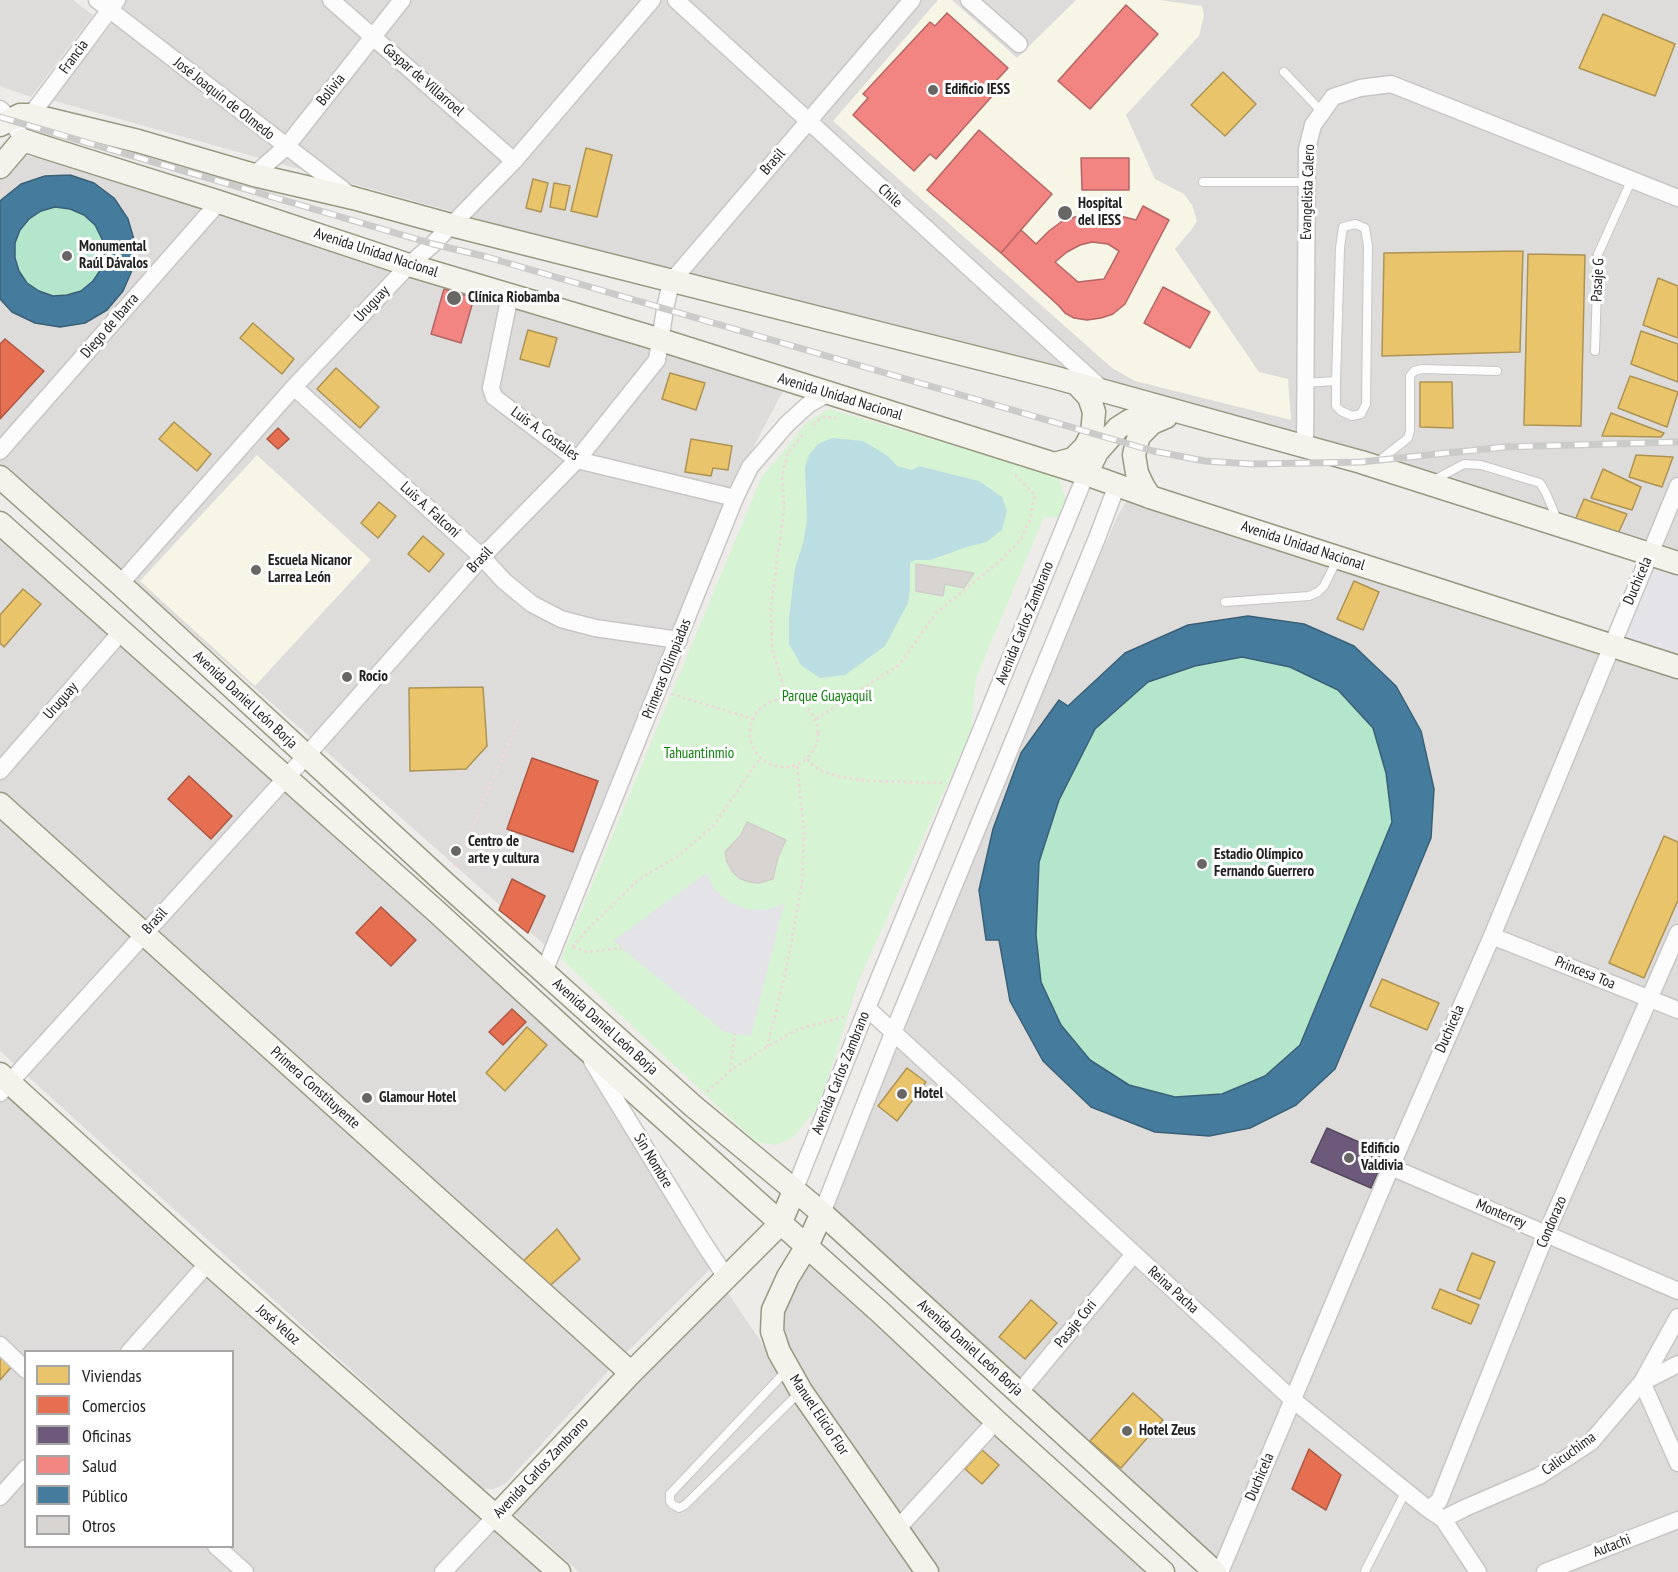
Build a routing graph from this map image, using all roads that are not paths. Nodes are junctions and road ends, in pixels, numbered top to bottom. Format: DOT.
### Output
graph roads {
  1 [pos="331,0"];
  2 [pos="402,0"];
  3 [pos="652,0"];
  4 [pos="676,0"];
  5 [pos="912,0"];
  6 [pos="969,0"];
  7 [pos="108,3"];
  8 [pos="373,37"];
  9 [pos="1018,44"];
  10 [pos="1284,72"];
  11 [pos="1322,112"];
  12 [pos="10,117"];
  13 [pos="809,121"];
  14 [pos="22,140"];
  15 [pos="286,147"];
  16 [pos="514,160"];
  17 [pos="0,167"];
  18 [pos="254,175"];
  19 [pos="1632,179"];
  20 [pos="1203,182"];
  21 [pos="1306,182"];
  22 [pos="353,198"];
  23 [pos="1678,198"];
  24 [pos="219,202"];
  25 [pos="452,225"];
  26 [pos="409,265"];
  27 [pos="671,282"];
  28 [pos="510,294"];
  29 [pos="661,340"];
  30 [pos="1595,351"];
  31 [pos="1497,371"];
  32 [pos="1336,381"];
  33 [pos="1305,383"];
  34 [pos="1077,384"];
  35 [pos="294,387"];
  36 [pos="1105,391"];
  37 [pos="829,393"];
  38 [pos="1194,416"];
  39 [pos="1118,428"];
  40 [pos="1305,447"];
  41 [pos="0,450"];
  42 [pos="577,460"];
  43 [pos="1054,464"];
  44 [pos="1372,466"];
  45 [pos="1086,474"];
  46 [pos="0,477"];
  47 [pos="1428,483"];
  48 [pos="1117,485"];
  49 [pos="1678,486"];
  50 [pos="1150,496"];
  51 [pos="735,498"];
  52 [pos="0,523"];
  53 [pos="1559,525"];
  54 [pos="1650,554"];
  55 [pos="482,557"];
  56 [pos="1338,557"];
  57 [pos="1678,563"];
  58 [pos="120,584"];
  59 [pos="1224,602"];
  60 [pos="122,632"];
  61 [pos="679,640"];
  62 [pos="1611,646"];
  63 [pos="1678,668"];
  64 [pos="306,756"];
  65 [pos="0,771"];
  66 [pos="286,777"];
  67 [pos="0,804"];
  68 [pos="143,933"];
  69 [pos="1678,933"];
  70 [pos="1492,936"];
  71 [pos="544,972"];
  72 [pos="1649,999"];
  73 [pos="866,1010"];
  74 [pos="1678,1010"];
  75 [pos="892,1033"];
  76 [pos="582,1045"];
  77 [pos="3,1083"];
  78 [pos="1390,1167"];
  79 [pos="794,1191"];
  80 [pos="822,1214"];
  81 [pos="780,1224"];
  82 [pos="1546,1234"];
  83 [pos="807,1246"];
  84 [pos="1134,1254"];
  85 [pos="208,1263"];
  86 [pos="726,1277"];
  87 [pos="1678,1291"];
  88 [pos="1678,1317"];
  89 [pos="0,1346"];
  90 [pos="131,1350"];
  91 [pos="1678,1364"];
  92 [pos="24,1368"];
  93 [pos="788,1368"];
  94 [pos="631,1373"];
  95 [pos="1642,1382"];
  96 [pos="801,1391"];
  97 [pos="1019,1393"];
  98 [pos="1293,1400"];
  99 [pos="996,1421"];
  100 [pos="1678,1463"];
  101 [pos="24,1470"];
  102 [pos="1406,1491"];
  103 [pos="0,1497"];
  104 [pos="1428,1509"];
  105 [pos="496,1516"];
  106 [pos="1443,1519"];
  107 [pos="1678,1520"];
  108 [pos="898,1528"];
  109 [pos="218,1548"];
  110 [pos="1365,1571"];
  111 [pos="244,1572"];
  112 [pos="443,1572"];
  113 [pos="559,1572"];
  114 [pos="927,1572"];
  115 [pos="1163,1572"];
  116 [pos="1215,1572"];
  117 [pos="1220,1572"];
  118 [pos="1478,1572"];
  119 [pos="1545,1572"];
  1 -- 8 [label="street, Gaspar de Villarroel"];
  2 -- 8 [label="street, Bolivia"];
  3 -- 16 [label="street, Uruguay"];
  4 -- 13 [label="street, Chile"];
  5 -- 13 [label="street, Brasil"];
  6 -- 9 [label="street"];
  7 -- 12 [label="street, Francia"];
  7 -- 15 [label="street, José Joaquín de Olmedo"];
  8 -- 15 [label="street, Bolivia"];
  8 -- 16 [label="street, Gaspar de Villarroel"];
  10 -- 11 [label="lane"];
  11 -- 19 [label="street, Evangelista Calero"];
  11 -- 21 [label="street, Evangelista Calero"];
  12 -- 14 [label="street"];
  12 -- 18 [label="street"];
  13 -- 27 [label="street, Brasil"];
  13 -- 36 [label="street, Chile"];
  14 -- 17 [label="street"];
  14 -- 24 [label="street, Avenida Unidad Nacional"];
  15 -- 18 [label="street, Bolivia"];
  15 -- 22 [label="street, José Joaquín de Olmedo"];
  16 -- 25 [label="street, Uruguay"];
  18 -- 22 [label="street"];
  19 -- 23 [label="street, Evangelista Calero"];
  19 -- 30 [label="lane, Pasaje G"];
  20 -- 21 [label="lane"];
  21 -- 33 [label="street, Evangelista Calero"];
  22 -- 25 [label="street"];
  24 -- 26 [label="street, Avenida Unidad Nacional"];
  24 -- 41 [label="street, Diego de Ibarra"];
  25 -- 26 [label="street, Uruguay"];
  25 -- 27 [label="street"];
  26 -- 28 [label="street, Avenida Unidad Nacional"];
  26 -- 35 [label="street, Uruguay"];
  27 -- 29 [label="street, Brasil"];
  27 -- 34 [label="street"];
  28 -- 29 [label="street, Avenida Unidad Nacional"];
  28 -- 42 [label="street, Luis A. Costales"];
  29 -- 37 [label="street, Avenida Unidad Nacional"];
  29 -- 42 [label="street, Brasil"];
  31 -- 44 [label="lane"];
  32 -- 32 [label="lane"];
  32 -- 33 [label="lane"];
  33 -- 40 [label="street, Evangelista Calero"];
  34 -- 36 [label="street"];
  34 -- 43 [label="street"];
  35 -- 55 [label="street, Luis A. Falconí"];
  35 -- 58 [label="street, Uruguay"];
  36 -- 38 [label="street"];
  36 -- 39 [label="street"];
  37 -- 43 [label="street, Avenida Unidad Nacional"];
  37 -- 51 [label="street, Primeras Olimpiadas"];
  38 -- 39 [label="street"];
  38 -- 40 [label="street"];
  38 -- 50 [label="street"];
  39 -- 45 [label="street"];
  39 -- 48 [label="street"];
  40 -- 44 [label="street"];
  42 -- 51 [label="street, Luis A. Costales"];
  42 -- 55 [label="street, Brasil"];
  43 -- 45 [label="street, Avenida Unidad Nacional"];
  44 -- 47 [label="street"];
  45 -- 48 [label="street, Avenida Unidad Nacional"];
  45 -- 73 [label="street, Avenida Carlos Zambrano"];
  46 -- 58 [label="street, Avenida Daniel León Borja"];
  47 -- 53 [label="street"];
  47 -- 53 [label="lane"];
  48 -- 50 [label="street, Avenida Unidad Nacional"];
  48 -- 75 [label="street"];
  49 -- 54 [label="street, Duchicela"];
  50 -- 56 [label="street, Avenida Unidad Nacional"];
  51 -- 61 [label="street, Primeras Olimpiadas"];
  52 -- 60 [label="street, Avenida Daniel León Borja"];
  53 -- 54 [label="street"];
  54 -- 57 [label="street"];
  54 -- 62 [label="street, Duchicela"];
  55 -- 61 [label="street, Luis A. Falconí"];
  55 -- 64 [label="street, Brasil"];
  56 -- 59 [label="lane"];
  56 -- 62 [label="street, Avenida Unidad Nacional"];
  58 -- 64 [label="street, Avenida Daniel León Borja"];
  60 -- 65 [label="street, Uruguay"];
  60 -- 66 [label="street, Avenida Daniel León Borja"];
  61 -- 71 [label="street, Primeras Olimpiadas"];
  62 -- 63 [label="street, Avenida Unidad Nacional"];
  62 -- 70 [label="street, Duchicela"];
  64 -- 66 [label="street, Brasil"];
  64 -- 71 [label="street, Avenida Daniel León Borja"];
  66 -- 68 [label="street, Brasil"];
  66 -- 76 [label="street, Avenida Daniel León Borja"];
  67 -- 68 [label="street, Primera Constituyente"];
  68 -- 77 [label="street, Brasil"];
  68 -- 94 [label="street, Primera Constituyente"];
  69 -- 72 [label="street, Condorazo"];
  70 -- 72 [label="street, Princesa Toa"];
  70 -- 78 [label="street, Duchicela"];
  71 -- 79 [label="street, Avenida Daniel León Borja"];
  72 -- 74 [label="street, Princesa Toa"];
  72 -- 82 [label="street, Condorazo"];
  73 -- 75 [label="street, Reina Pacha"];
  73 -- 79 [label="street, Avenida Carlos Zambrano"];
  75 -- 80 [label="street"];
  75 -- 84 [label="street, Reina Pacha"];
  76 -- 81 [label="street, Avenida Daniel León Borja"];
  76 -- 86 [label="street, Sin Nombre"];
  77 -- 85 [label="street, José Veloz"];
  78 -- 82 [label="street, Monterrey"];
  78 -- 98 [label="street, Duchicela"];
  79 -- 80 [label="street, Avenida Daniel León Borja"];
  79 -- 81 [label="street, Avenida Carlos Zambrano"];
  80 -- 83 [label="street"];
  80 -- 97 [label="street, Avenida Daniel León Borja"];
  81 -- 83 [label="street, Avenida Daniel León Borja"];
  81 -- 86 [label="street, Avenida Carlos Zambrano"];
  82 -- 87 [label="street, Monterrey"];
  82 -- 104 [label="street, Condorazo"];
  83 -- 93 [label="street, Manuel Elicio Flor"];
  83 -- 99 [label="street, Avenida Daniel León Borja"];
  84 -- 97 [label="street, Pasaje Cori"];
  84 -- 98 [label="street, Reina Pacha"];
  85 -- 90 [label="street"];
  85 -- 105 [label="street, José Veloz"];
  86 -- 94 [label="street, Avenida Carlos Zambrano"];
  88 -- 95 [label="street, Calicuchima"];
  89 -- 92 [label="street"];
  91 -- 95 [label="street"];
  93 -- 96 [label="street, Manuel Elicio Flor"];
  93 -- 96 [label="lane"];
  94 -- 105 [label="street, Avenida Carlos Zambrano"];
  95 -- 100 [label="street"];
  95 -- 106 [label="street, Calicuchima"];
  96 -- 108 [label="street, Manuel Elicio Flor"];
  97 -- 116 [label="street, Avenida Daniel León Borja"];
  98 -- 102 [label="street, Reina Pacha"];
  98 -- 117 [label="street, Duchicela"];
  99 -- 108 [label="street"];
  99 -- 115 [label="street, Avenida Daniel León Borja"];
  101 -- 103 [label="street"];
  102 -- 104 [label="street, Reina Pacha"];
  102 -- 110 [label="lane"];
  104 -- 106 [label="street, Reina Pacha"];
  105 -- 112 [label="street, Avenida Carlos Zambrano"];
  105 -- 113 [label="street, José Veloz"];
  106 -- 118 [label="street, Reina Pacha"];
  107 -- 119 [label="street, Autachi"];
  108 -- 114 [label="street, Manuel Elicio Flor"];
  109 -- 111 [label="street"];
}
